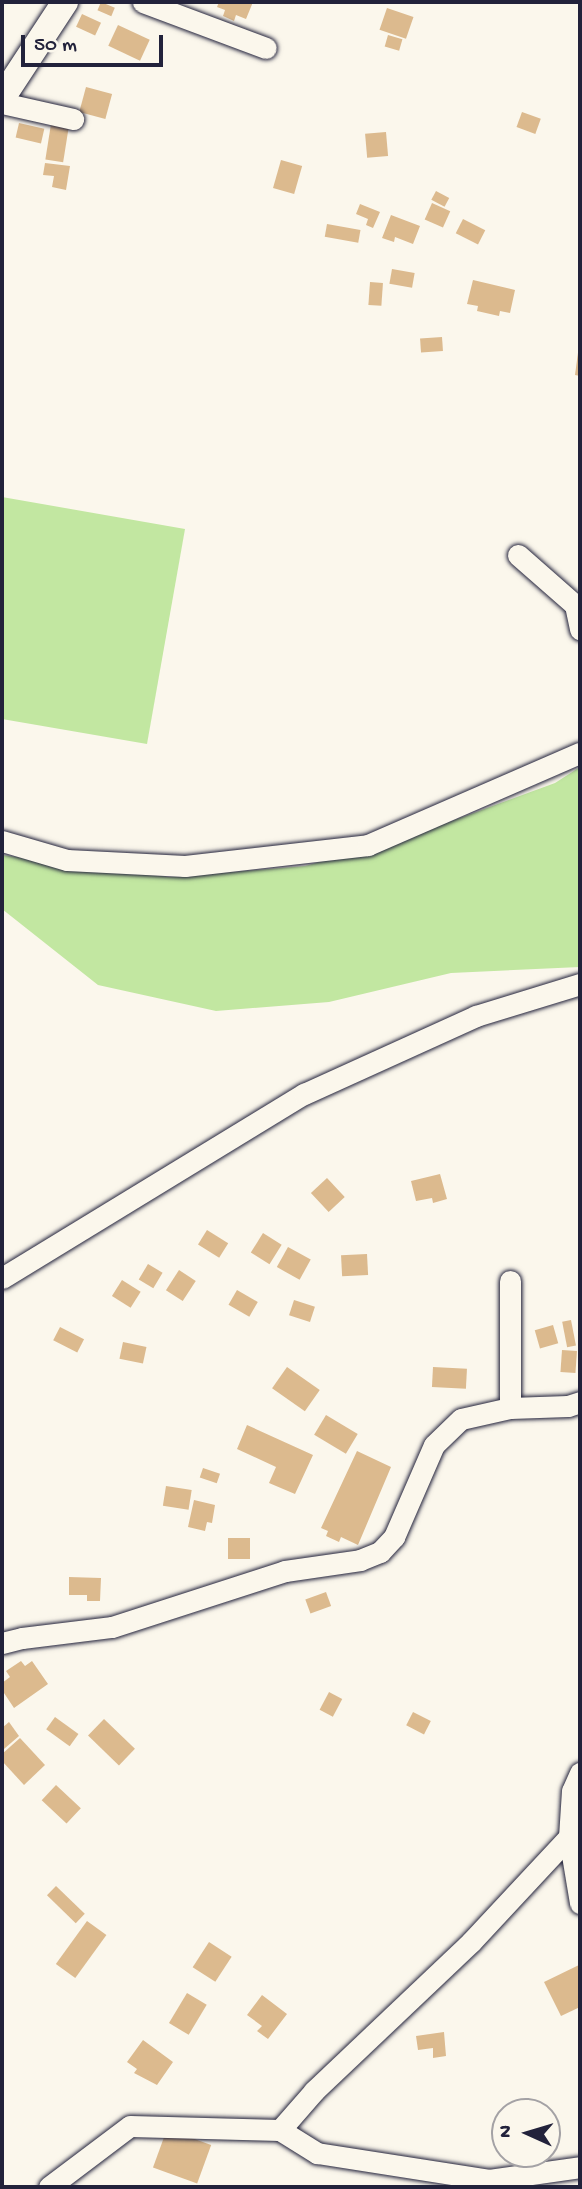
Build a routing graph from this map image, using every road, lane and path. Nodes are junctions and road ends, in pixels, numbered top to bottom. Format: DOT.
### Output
graph roads {
  1 [pos="65,2"];
  2 [pos="143,2"];
  3 [pos="266,48"];
  4 [pos="2,101"];
  5 [pos="73,119"];
  6 [pos="518,555"];
  7 [pos="580,629"];
  8 [pos="580,753"];
  9 [pos="2,841"];
  10 [pos="580,984"];
  11 [pos="2,1278"];
  12 [pos="510,1281"];
  13 [pos="580,1402"];
  14 [pos="510,1408"];
  15 [pos="2,1643"];
  16 [pos="580,1773"];
  17 [pos="569,1837"];
  18 [pos="580,1903"];
  19 [pos="279,2130"];
  20 [pos="580,2167"];
  21 [pos="49,2187"];
  1 -- 4 [label="street"];
  2 -- 3 [label="street"];
  4 -- 5 [label="street"];
  6 -- 7 [label="street"];
  8 -- 9 [label="street"];
  10 -- 11 [label="street"];
  12 -- 14 [label="street"];
  13 -- 14 [label="street"];
  14 -- 15 [label="street"];
  16 -- 17 [label="street"];
  17 -- 18 [label="street"];
  17 -- 19 [label="street"];
  19 -- 20 [label="street"];
  19 -- 21 [label="street"];
}
